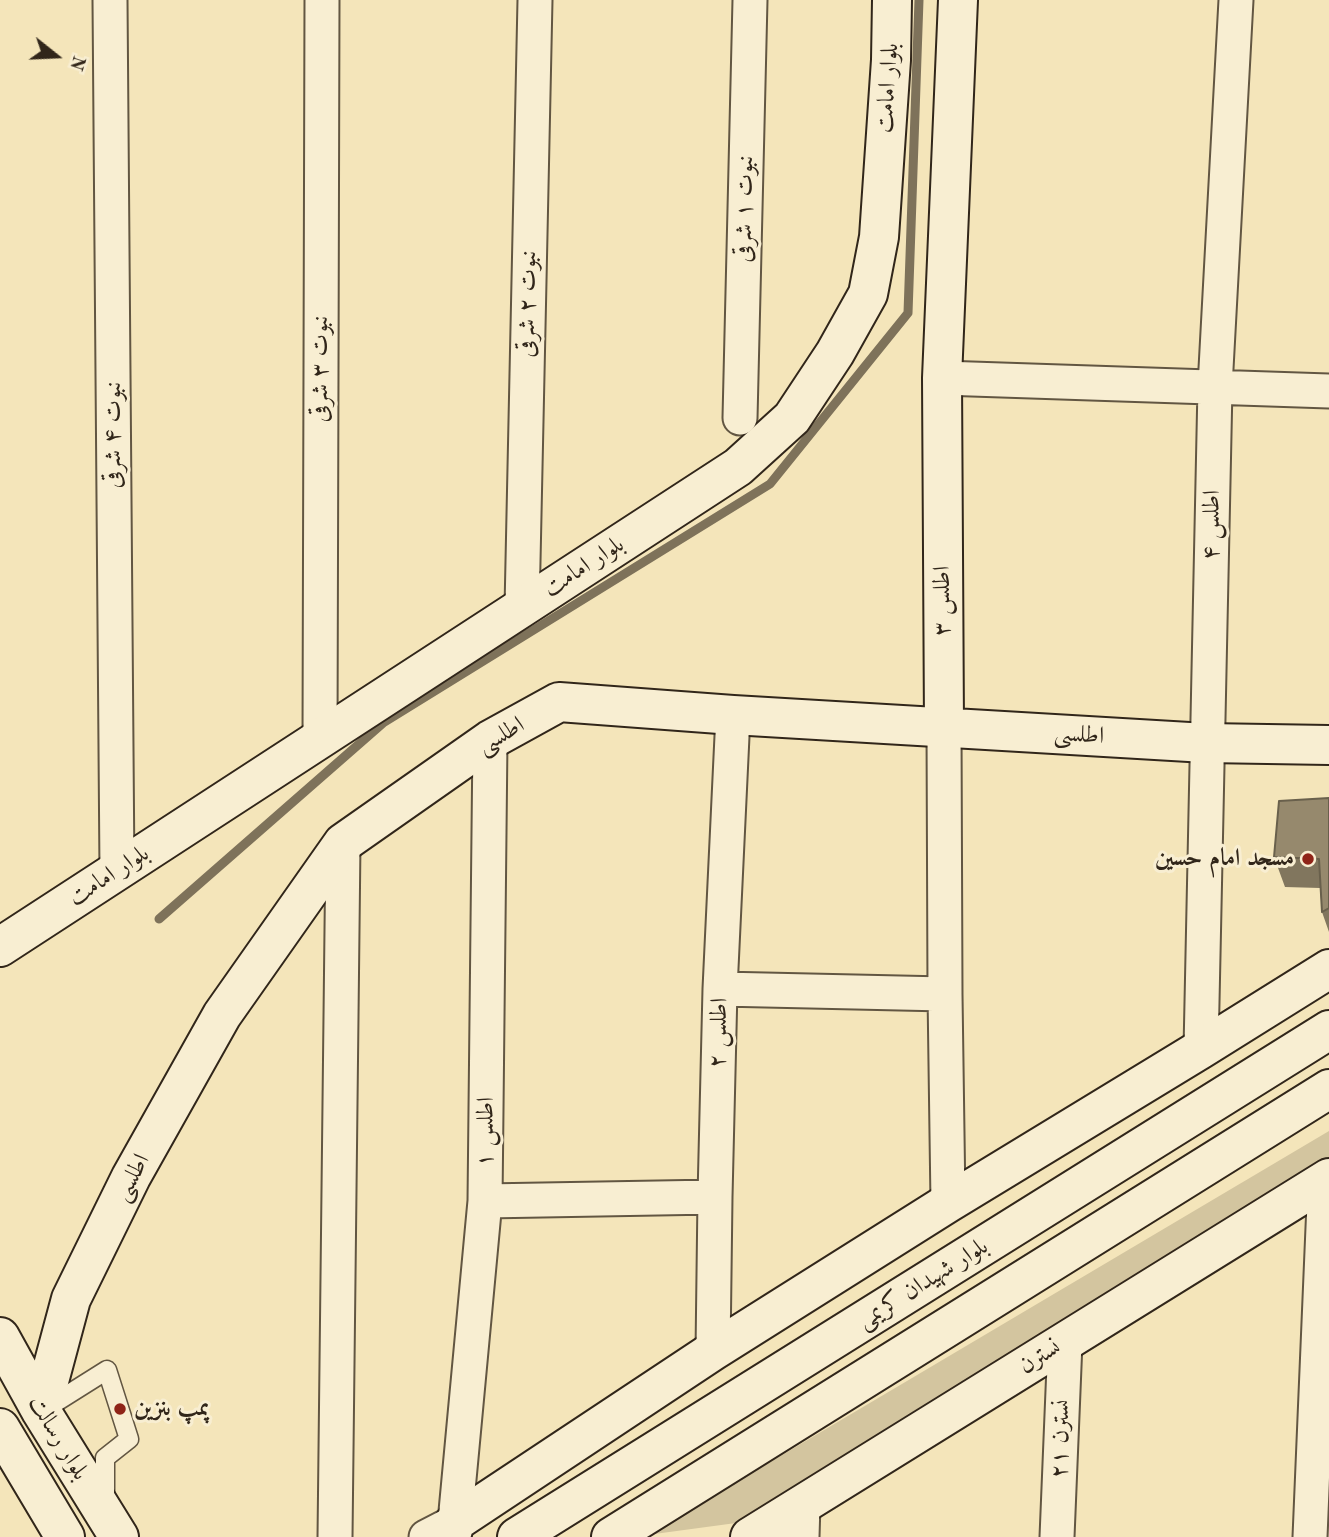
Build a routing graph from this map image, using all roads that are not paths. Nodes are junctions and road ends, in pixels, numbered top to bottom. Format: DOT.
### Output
graph roads {
  1 [pos="110,0"];
  2 [pos="322,0"];
  3 [pos="535,0"];
  4 [pos="750,0"];
  5 [pos="892,0"];
  6 [pos="958,0"];
  7 [pos="1236,0"];
  8 [pos="942,378"];
  9 [pos="1215,387"];
  10 [pos="1329,391"];
  11 [pos="740,418"];
  12 [pos="522,608"];
  13 [pos="733,715"];
  14 [pos="944,726"];
  15 [pos="320,738"];
  16 [pos="490,740"];
  17 [pos="1206,743"];
  18 [pos="1329,745"];
  19 [pos="343,843"];
  20 [pos="117,871"];
  21 [pos="0,947"];
  22 [pos="1329,968"];
  23 [pos="720,989"];
  24 [pos="945,993"];
  25 [pos="1329,1030"];
  26 [pos="1201,1049"];
  27 [pos="1329,1089"];
  28 [pos="1327,1179"];
  29 [pos="715,1197"];
  30 [pos="485,1201"];
  31 [pos="948,1203"];
  32 [pos="0,1337"];
  33 [pos="1065,1342"];
  34 [pos="713,1351"];
  35 [pos="41,1411"];
  36 [pos="0,1428"];
  37 [pos="803,1520"];
  38 [pos="112,1527"];
  39 [pos="444,1532"];
  40 [pos="747,1536"];
  41 [pos="65,1537"];
  42 [pos="335,1537"];
  43 [pos="517,1537"];
  44 [pos="611,1537"];
  45 [pos="1057,1537"];
  46 [pos="1310,1537"];
  1 -- 20 [label="street, نبوت ۴ شرقی"];
  2 -- 15 [label="street, نبوت ۳ شرقی"];
  3 -- 12 [label="street, نبوت ۲ شرقی"];
  4 -- 11 [label="street, نبوت ۱ شرقی"];
  5 -- 12 [label="street, بلوار امامت"];
  6 -- 8 [label="street, اطلس ۳"];
  7 -- 9 [label="street, اطلس ۴"];
  8 -- 9 [label="street"];
  8 -- 14 [label="street, اطلس ۳"];
  9 -- 10 [label="street"];
  9 -- 17 [label="street, اطلس ۴"];
  12 -- 15 [label="street, بلوار امامت"];
  13 -- 14 [label="street, اطلسی"];
  13 -- 16 [label="street, اطلسی"];
  13 -- 23 [label="street, اطلس ۲"];
  14 -- 17 [label="street, اطلسی"];
  14 -- 24 [label="street, اطلس ۳"];
  15 -- 20 [label="street, بلوار امامت"];
  16 -- 19 [label="street, اطلسی"];
  16 -- 30 [label="street, اطلس ۱"];
  17 -- 18 [label="street, اطلسی"];
  17 -- 26 [label="street, اطلس ۴"];
  19 -- 35 [label="street, اطلسی"];
  19 -- 42 [label="street"];
  20 -- 21 [label="street, بلوار امامت"];
  22 -- 26 [label="street"];
  23 -- 24 [label="street"];
  23 -- 29 [label="street, اطلس ۲"];
  24 -- 31 [label="street, اطلس ۳"];
  25 -- 43 [label="street, بلوار شهیدان کریمی"];
  26 -- 31 [label="street"];
  27 -- 44 [label="street, بلوار شهیدان کریمی"];
  28 -- 33 [label="street, نسترن"];
  28 -- 46 [label="street"];
  29 -- 30 [label="street"];
  29 -- 34 [label="street, اطلس ۲"];
  30 -- 39 [label="street, اطلس ۱"];
  31 -- 34 [label="street"];
  32 -- 35 [label="street, بلوار رسالت"];
  33 -- 37 [label="street, نسترن"];
  33 -- 45 [label="street, نسترن ۲۱"];
  34 -- 39 [label="street"];
  35 -- 38 [label="street, بلوار رسالت"];
  35 -- 38 [label="lane"];
  36 -- 41 [label="street, بلوار رسالت"];
  37 -- 40 [label="street, نسترن"];
}
